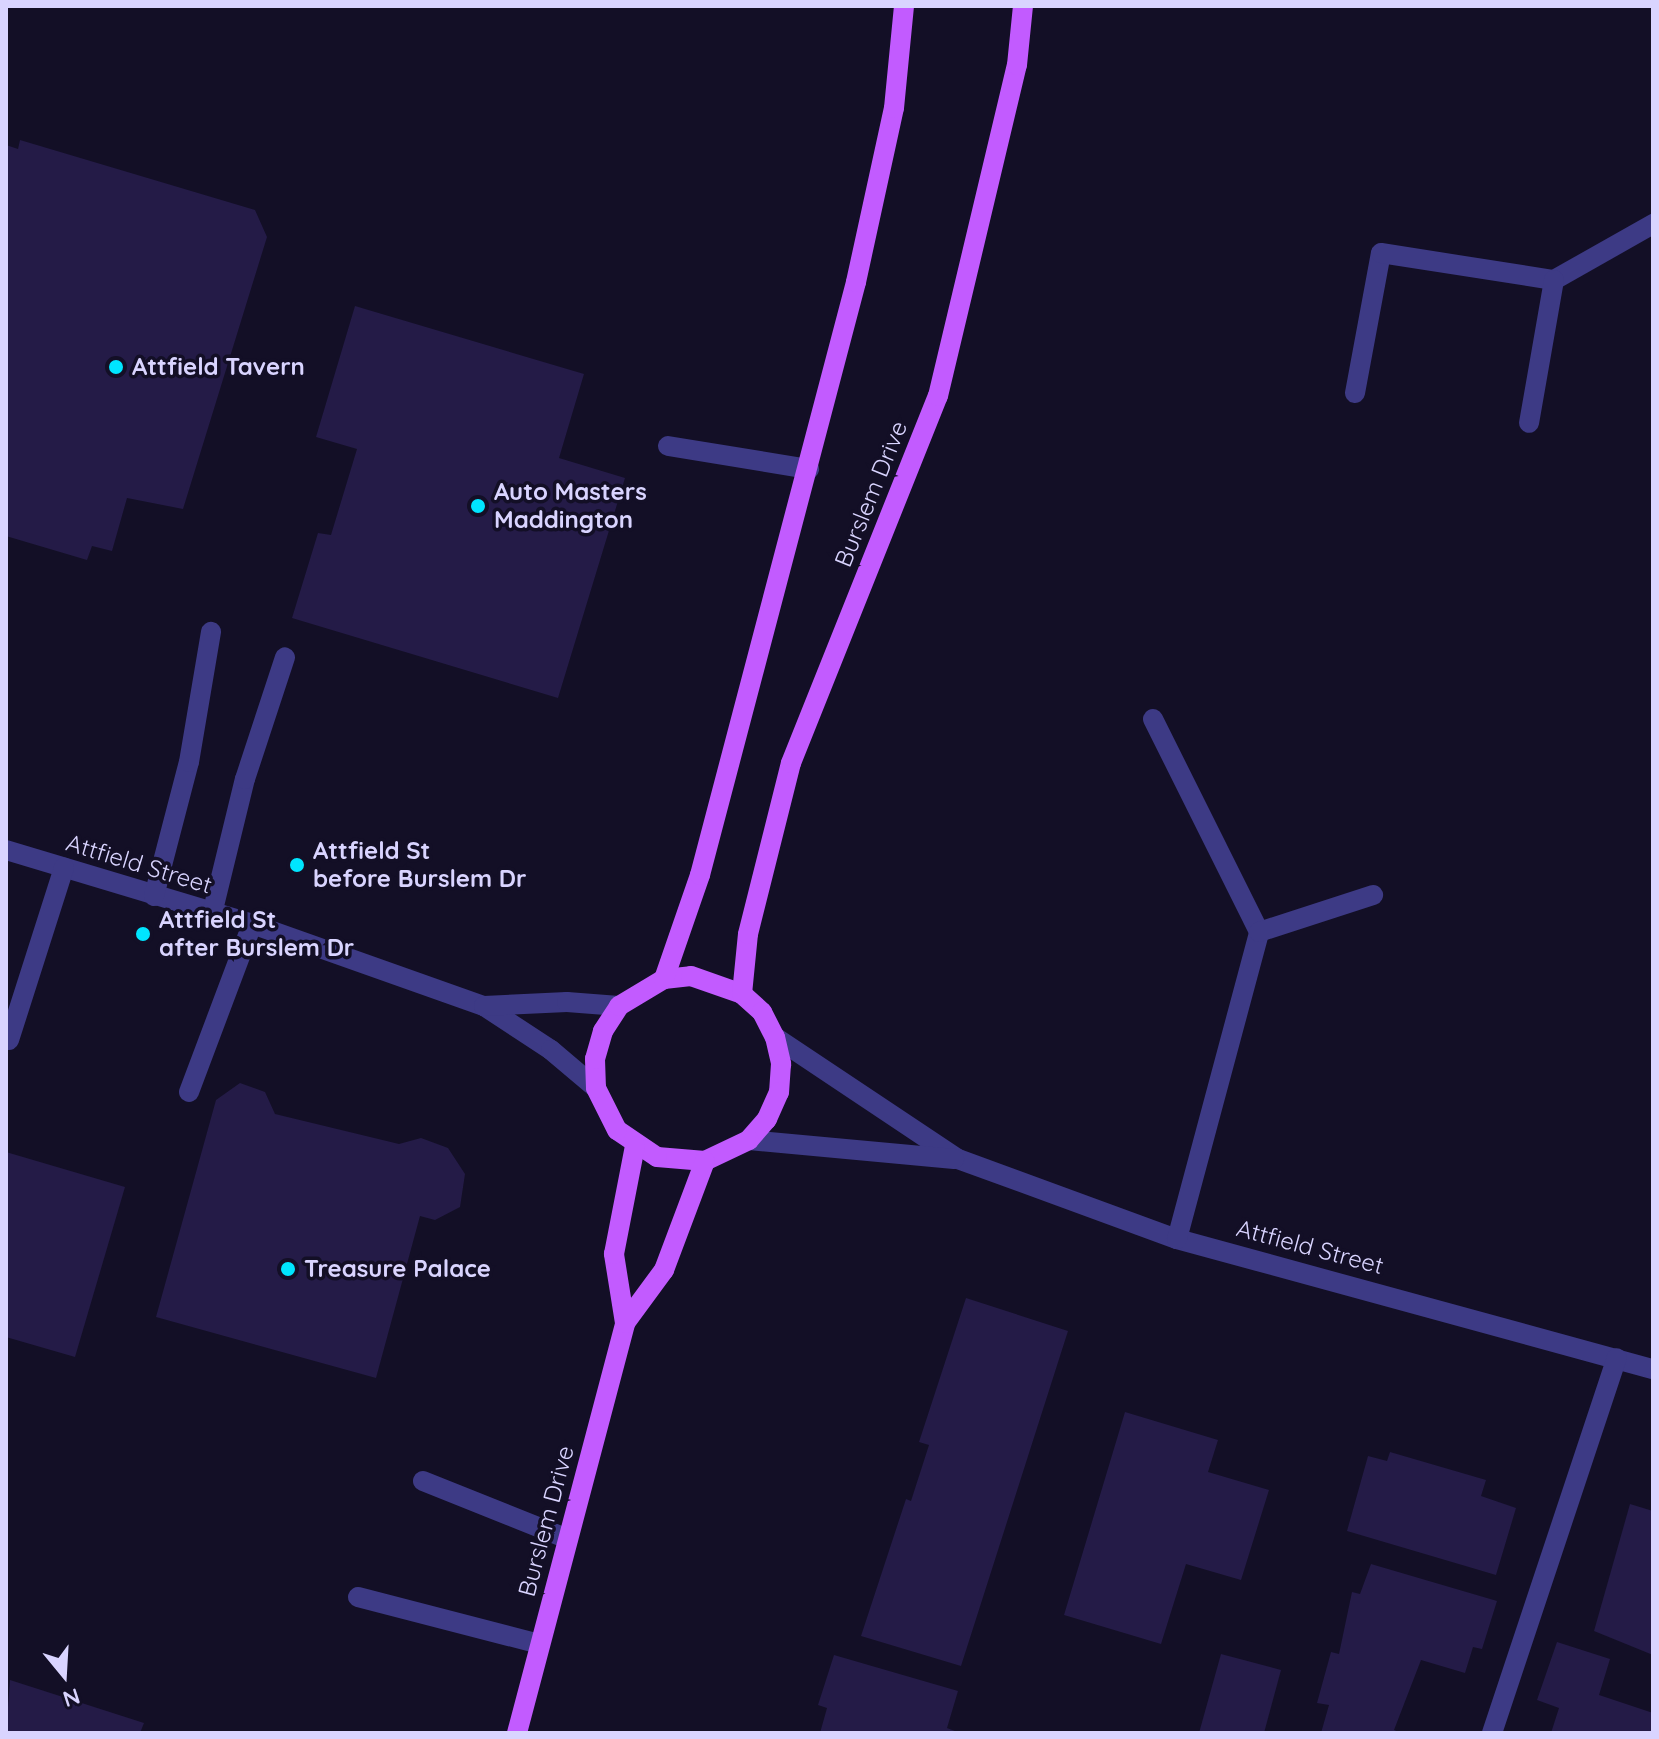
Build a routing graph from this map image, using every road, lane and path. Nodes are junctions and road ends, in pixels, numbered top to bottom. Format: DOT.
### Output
graph roads {
  1 [pos="904,6"];
  2 [pos="1023,6"];
  3 [pos="1653,224"];
  4 [pos="1554,280"];
  5 [pos="1355,393"];
  6 [pos="1529,423"];
  7 [pos="668,446"];
  8 [pos="809,469"];
  9 [pos="211,632"];
  10 [pos="285,657"];
  11 [pos="1153,719"];
  12 [pos="6,850"];
  13 [pos="64,868"];
  14 [pos="1373,895"];
  15 [pos="154,896"];
  16 [pos="212,914"];
  17 [pos="252,924"];
  18 [pos="1259,932"];
  19 [pos="664,979"];
  20 [pos="742,994"];
  21 [pos="484,1006"];
  22 [pos="619,1006"];
  23 [pos="775,1037"];
  24 [pos="9,1040"];
  25 [pos="596,1088"];
  26 [pos="189,1092"];
  27 [pos="749,1140"];
  28 [pos="635,1146"];
  29 [pos="958,1159"];
  30 [pos="705,1161"];
  31 [pos="1177,1239"];
  32 [pos="625,1323"];
  33 [pos="1617,1358"];
  34 [pos="1653,1369"];
  35 [pos="423,1481"];
  36 [pos="568,1539"];
  37 [pos="358,1597"];
  38 [pos="540,1644"];
  39 [pos="517,1733"];
  40 [pos="1492,1733"];
  1 -- 8 [label="main road"];
  2 -- 20 [label="main road, Burslem Drive"];
  3 -- 4 [label="street"];
  4 -- 5 [label="street"];
  4 -- 6 [label="street"];
  7 -- 8 [label="street"];
  8 -- 19 [label="main road"];
  9 -- 15 [label="street"];
  10 -- 16 [label="street"];
  11 -- 18 [label="street"];
  12 -- 13 [label="street, Attfield Street"];
  13 -- 15 [label="street, Attfield Street"];
  13 -- 24 [label="street"];
  14 -- 18 [label="street"];
  15 -- 16 [label="street, Attfield Street"];
  16 -- 17 [label="street, Attfield Street"];
  17 -- 21 [label="street, Attfield Street"];
  17 -- 26 [label="street"];
  18 -- 31 [label="street"];
  19 -- 20 [label="main road"];
  19 -- 22 [label="main road"];
  20 -- 23 [label="main road"];
  21 -- 22 [label="street, Attfield Street"];
  21 -- 25 [label="street, Attfield Street"];
  22 -- 25 [label="main road"];
  23 -- 27 [label="main road"];
  23 -- 29 [label="street, Attfield Street"];
  25 -- 28 [label="main road"];
  27 -- 29 [label="street, Attfield Street"];
  27 -- 30 [label="main road"];
  28 -- 30 [label="main road"];
  28 -- 32 [label="main road, Burslem Drive"];
  29 -- 31 [label="street, Attfield Street"];
  30 -- 32 [label="main road, Burslem Drive"];
  31 -- 33 [label="street, Attfield Street"];
  32 -- 36 [label="main road, Burslem Drive"];
  33 -- 34 [label="street, Attfield Street"];
  33 -- 40 [label="street"];
  35 -- 36 [label="street"];
  36 -- 38 [label="main road, Burslem Drive"];
  37 -- 38 [label="street"];
  38 -- 39 [label="main road, Burslem Drive"];
}
